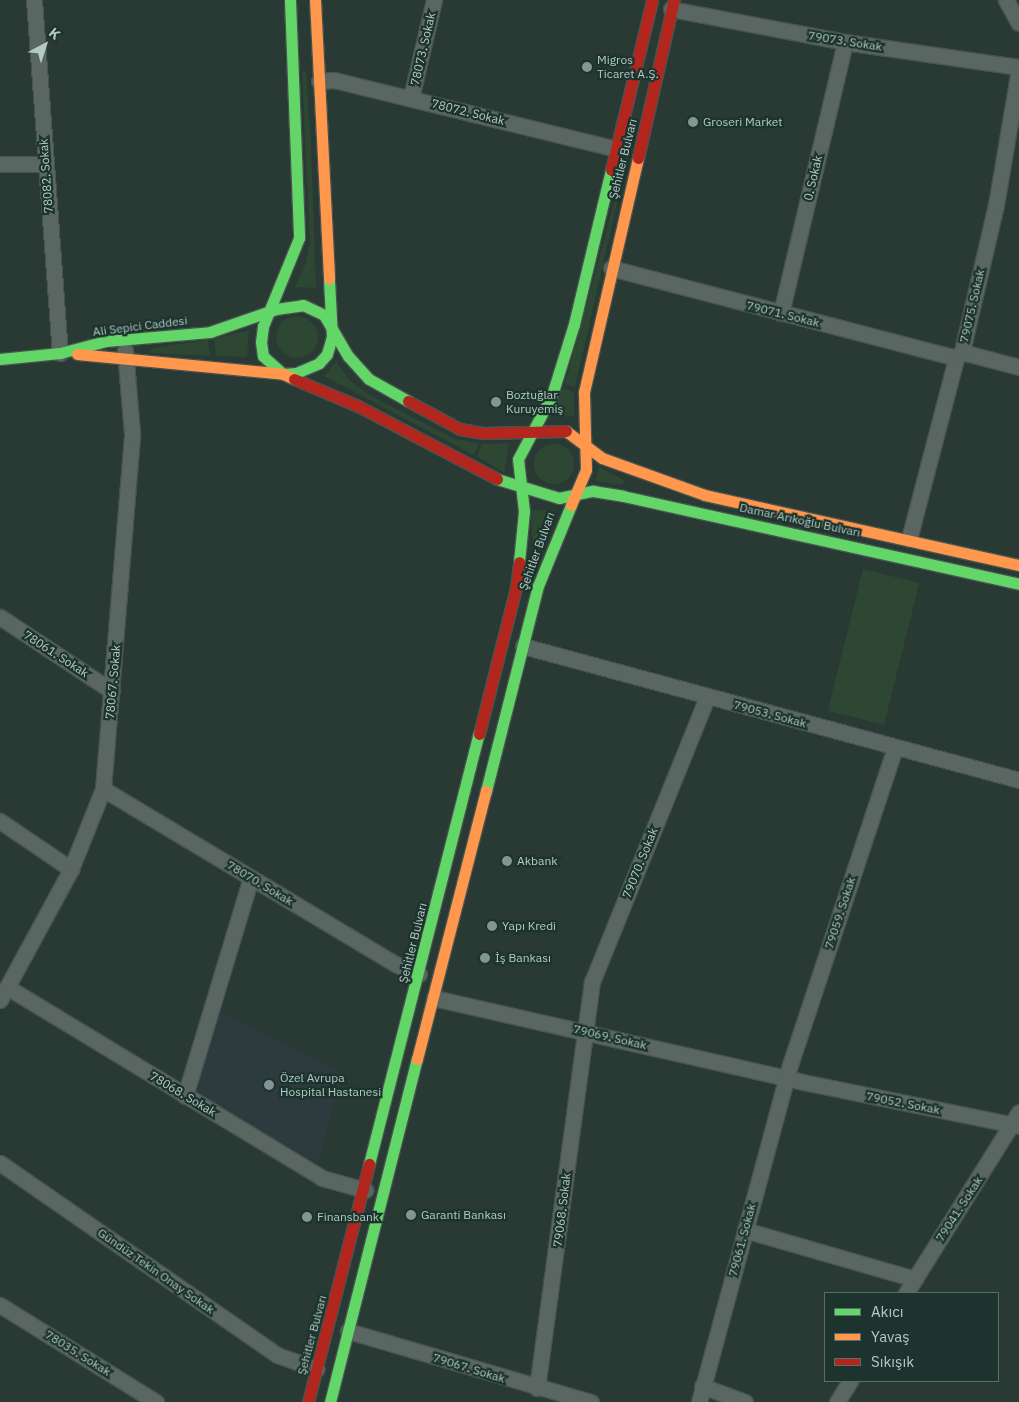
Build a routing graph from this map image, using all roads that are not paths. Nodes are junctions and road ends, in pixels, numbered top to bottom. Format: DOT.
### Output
graph roads {
  1 [pos="34,0"];
  2 [pos="290,0"];
  3 [pos="315,0"];
  4 [pos="434,0"];
  5 [pos="652,0"];
  6 [pos="1006,0"];
  7 [pos="673,5"];
  8 [pos="1019,23"];
  9 [pos="845,42"];
  10 [pos="1019,68"];
  11 [pos="318,81"];
  12 [pos="411,98"];
  13 [pos="617,149"];
  14 [pos="0,164"];
  15 [pos="45,164"];
  16 [pos="611,268"];
  17 [pos="269,313"];
  18 [pos="781,313"];
  19 [pos="332,326"];
  20 [pos="125,341"];
  21 [pos="60,353"];
  22 [pos="959,355"];
  23 [pos="125,357"];
  24 [pos="0,359"];
  25 [pos="1019,367"];
  26 [pos="283,374"];
  27 [pos="532,429"];
  28 [pos="585,443"];
  29 [pos="519,488"];
  30 [pos="574,495"];
  31 [pos="909,538"];
  32 [pos="1019,565"];
  33 [pos="1019,584"];
  34 [pos="0,617"];
  35 [pos="522,646"];
  36 [pos="112,691"];
  37 [pos="707,697"];
  38 [pos="895,747"];
  39 [pos="1019,780"];
  40 [pos="103,789"];
  41 [pos="0,821"];
  42 [pos="72,869"];
  43 [pos="251,878"];
  44 [pos="419,974"];
  45 [pos="7,987"];
  46 [pos="434,998"];
  47 [pos="0,1000"];
  48 [pos="585,1031"];
  49 [pos="786,1079"];
  50 [pos="185,1096"];
  51 [pos="1017,1121"];
  52 [pos="0,1163"];
  53 [pos="365,1190"];
  54 [pos="745,1230"];
  55 [pos="915,1279"];
  56 [pos="907,1292"];
  57 [pos="0,1305"];
  58 [pos="348,1331"];
  59 [pos="317,1369"];
  60 [pos="849,1382"];
  61 [pos="702,1386"];
  62 [pos="537,1388"];
  63 [pos="156,1402"];
  64 [pos="308,1402"];
  65 [pos="330,1402"];
  66 [pos="591,1402"];
  67 [pos="699,1402"];
  68 [pos="745,1402"];
  69 [pos="837,1402"];
  1 -- 15 [label="street, 78082. Sokak"];
  2 -- 17 [label="main road"];
  3 -- 11 [label="main road"];
  4 -- 12 [label="street, 78073. Sokak"];
  5 -- 13 [label="main road, Şehitler Bulvarı"];
  6 -- 8 [label="street"];
  7 -- 9 [label="street, 79073. Sokak"];
  7 -- 16 [label="main road, Şehitler Bulvarı"];
  9 -- 10 [label="street, 79073. Sokak"];
  9 -- 18 [label="street, 0. Sokak"];
  10 -- 22 [label="street, 79075. Sokak"];
  11 -- 12 [label="street, 78072. Sokak"];
  11 -- 19 [label="main road"];
  12 -- 13 [label="street, 78072. Sokak"];
  13 -- 27 [label="main road, Şehitler Bulvarı"];
  14 -- 15 [label="street"];
  15 -- 21 [label="street, 78082. Sokak"];
  16 -- 18 [label="street, 79071. Sokak"];
  16 -- 28 [label="main road, Şehitler Bulvarı"];
  17 -- 19 [label="main road"];
  17 -- 20 [label="main road, Ali Sepici Caddesi"];
  17 -- 26 [label="main road"];
  18 -- 22 [label="street, 79071. Sokak"];
  19 -- 26 [label="main road"];
  19 -- 27 [label="main road"];
  20 -- 21 [label="main road, Ali Sepici Caddesi"];
  20 -- 23 [label="street, 78067. Sokak"];
  21 -- 23 [label="main road, Ali Sepici Caddesi"];
  21 -- 24 [label="main road"];
  22 -- 25 [label="street, 79071. Sokak"];
  22 -- 31 [label="street, 79075. Sokak"];
  23 -- 26 [label="main road, Ali Sepici Caddesi"];
  23 -- 36 [label="street, 78067. Sokak"];
  26 -- 29 [label="main road, Ali Sepici Caddesi"];
  27 -- 28 [label="main road"];
  27 -- 29 [label="main road"];
  28 -- 30 [label="main road"];
  28 -- 31 [label="main road, Damar Arıkoğlu Bulvarı"];
  29 -- 30 [label="main road"];
  29 -- 44 [label="main road, Şehitler Bulvarı"];
  30 -- 33 [label="main road, Damar Arıkoğlu Bulvarı"];
  30 -- 35 [label="main road, Şehitler Bulvarı"];
  31 -- 32 [label="main road, Damar Arıkoğlu Bulvarı"];
  34 -- 36 [label="street, 78061. Sokak"];
  35 -- 37 [label="street, 79053. Sokak"];
  35 -- 46 [label="main road, Şehitler Bulvarı"];
  36 -- 40 [label="street, 78067. Sokak"];
  37 -- 38 [label="street, 79053. Sokak"];
  37 -- 48 [label="street, 79070. Sokak"];
  38 -- 39 [label="street, 79053. Sokak"];
  38 -- 49 [label="street, 79059. Sokak"];
  40 -- 42 [label="street, 78067. Sokak"];
  40 -- 43 [label="street, 78070. Sokak"];
  41 -- 42 [label="street"];
  42 -- 45 [label="street, 78067. Sokak"];
  43 -- 44 [label="street, 78070. Sokak"];
  43 -- 50 [label="street"];
  44 -- 53 [label="main road, Şehitler Bulvarı"];
  45 -- 47 [label="street, 78067. Sokak"];
  45 -- 50 [label="street, 78068. Sokak"];
  46 -- 48 [label="street, 79069. Sokak"];
  46 -- 58 [label="main road, Şehitler Bulvarı"];
  48 -- 49 [label="street, 79069. Sokak"];
  48 -- 62 [label="street, 79068. Sokak"];
  49 -- 51 [label="street, 79052. Sokak"];
  49 -- 54 [label="street, 79061. Sokak"];
  50 -- 53 [label="street, 78068. Sokak"];
  51 -- 55 [label="street, 79041. Sokak"];
  52 -- 59 [label="street, Gündüz Tekin Onay Sokak"];
  53 -- 59 [label="main road, Şehitler Bulvarı"];
  54 -- 55 [label="street"];
  54 -- 61 [label="street, 79061. Sokak"];
  55 -- 56 [label="street, 79041. Sokak"];
  57 -- 63 [label="street, 78035. Sokak"];
  58 -- 62 [label="street, 79067. Sokak"];
  58 -- 65 [label="main road, Şehitler Bulvarı"];
  59 -- 64 [label="main road, Şehitler Bulvarı"];
  60 -- 69 [label="street"];
  61 -- 67 [label="street, 79061. Sokak"];
  61 -- 68 [label="street"];
  62 -- 66 [label="street, 79067. Sokak"];
}
